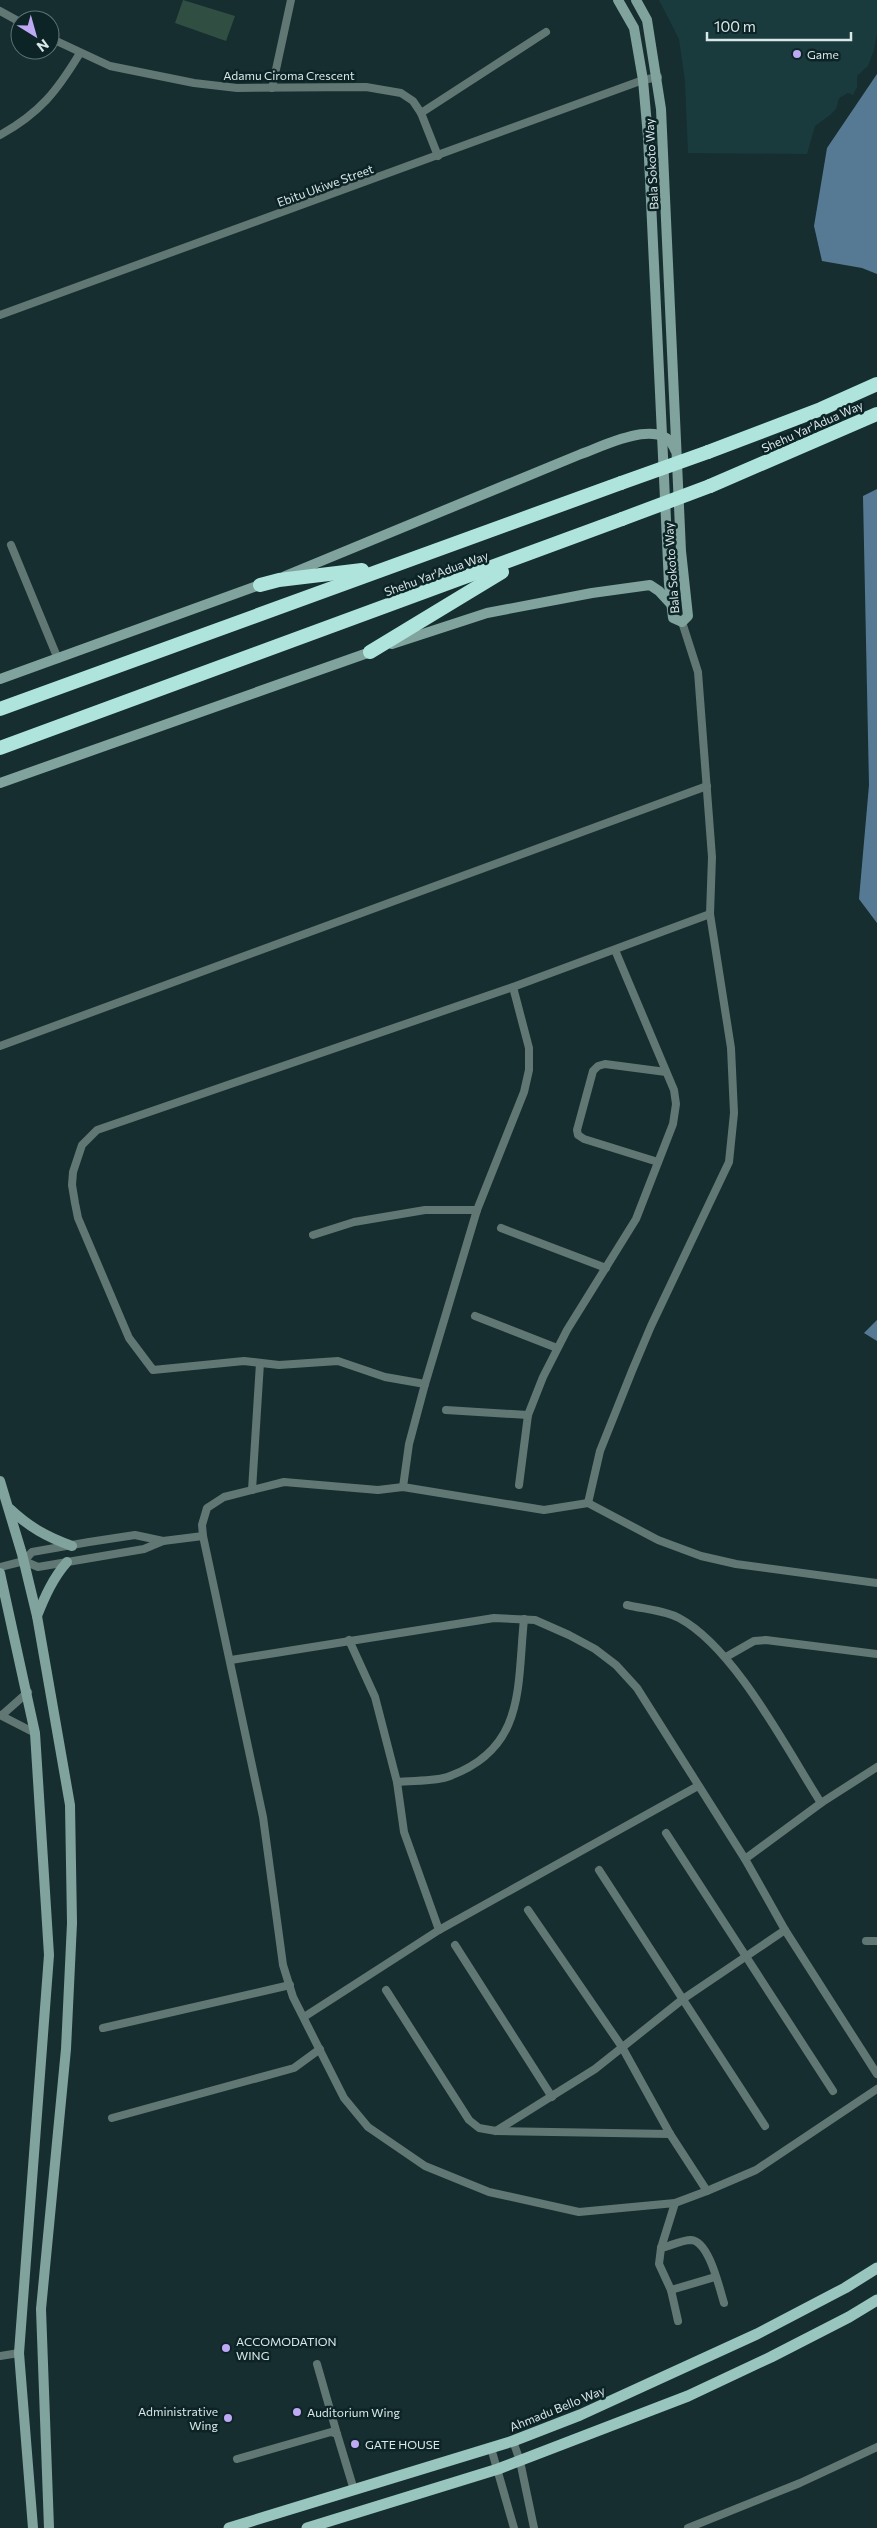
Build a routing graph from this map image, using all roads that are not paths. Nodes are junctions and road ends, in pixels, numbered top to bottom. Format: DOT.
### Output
graph roads {
  1 [pos="291,0"];
  2 [pos="618,0"];
  3 [pos="636,0"];
  4 [pos="546,32"];
  5 [pos="60,43"];
  6 [pos="80,53"];
  7 [pos="658,77"];
  8 [pos="643,80"];
  9 [pos="272,88"];
  10 [pos="422,113"];
  11 [pos="0,135"];
  12 [pos="438,156"];
  13 [pos="0,315"];
  14 [pos="877,384"];
  15 [pos="877,414"];
  16 [pos="661,415"];
  17 [pos="641,434"];
  18 [pos="661,435"];
  19 [pos="677,454"];
  20 [pos="572,539"];
  21 [pos="11,544"];
  22 [pos="454,544"];
  23 [pos="681,551"];
  24 [pos="669,576"];
  25 [pos="260,585"];
  26 [pos="641,586"];
  27 [pos="671,604"];
  28 [pos="682,622"];
  29 [pos="370,652"];
  30 [pos="58,659"];
  31 [pos="0,680"];
  32 [pos="0,709"];
  33 [pos="0,748"];
  34 [pos="0,783"];
  35 [pos="707,786"];
  36 [pos="710,914"];
  37 [pos="615,950"];
  38 [pos="513,987"];
  39 [pos="0,1046"];
  40 [pos="666,1072"];
  41 [pos="658,1162"];
  42 [pos="477,1210"];
  43 [pos="501,1228"];
  44 [pos="313,1235"];
  45 [pos="606,1268"];
  46 [pos="475,1316"];
  47 [pos="557,1348"];
  48 [pos="260,1363"];
  49 [pos="425,1384"];
  50 [pos="446,1410"];
  51 [pos="528,1415"];
  52 [pos="0,1481"];
  53 [pos="519,1485"];
  54 [pos="403,1487"];
  55 [pos="252,1490"];
  56 [pos="588,1503"];
  57 [pos="10,1508"];
  58 [pos="203,1536"];
  59 [pos="163,1541"];
  60 [pos="72,1546"];
  61 [pos="24,1561"];
  62 [pos="67,1562"];
  63 [pos="0,1567"];
  64 [pos="0,1573"];
  65 [pos="877,1583"];
  66 [pos="627,1605"];
  67 [pos="37,1616"];
  68 [pos="524,1619"];
  69 [pos="349,1640"];
  70 [pos="877,1654"];
  71 [pos="726,1657"];
  72 [pos="231,1660"];
  73 [pos="28,1692"];
  74 [pos="1,1715"];
  75 [pos="35,1733"];
  76 [pos="877,1767"];
  77 [pos="397,1782"];
  78 [pos="698,1786"];
  79 [pos="821,1803"];
  80 [pos="666,1833"];
  81 [pos="745,1858"];
  82 [pos="599,1870"];
  83 [pos="528,1910"];
  84 [pos="439,1930"];
  85 [pos="785,1930"];
  86 [pos="866,1941"];
  87 [pos="877,1941"];
  88 [pos="455,1945"];
  89 [pos="746,1955"];
  90 [pos="290,1985"];
  91 [pos="386,1990"];
  92 [pos="683,1999"];
  93 [pos="304,2017"];
  94 [pos="103,2028"];
  95 [pos="622,2047"];
  96 [pos="320,2050"];
  97 [pos="877,2074"];
  98 [pos="877,2089"];
  99 [pos="833,2091"];
  100 [pos="552,2097"];
  101 [pos="112,2118"];
  102 [pos="765,2126"];
  103 [pos="496,2131"];
  104 [pos="670,2134"];
  105 [pos="707,2191"];
  106 [pos="675,2203"];
  107 [pos="660,2248"];
  108 [pos="877,2268"];
  109 [pos="715,2277"];
  110 [pos="670,2290"];
  111 [pos="877,2300"];
  112 [pos="724,2303"];
  113 [pos="678,2321"];
  114 [pos="19,2353"];
  115 [pos="0,2356"];
  116 [pos="317,2364"];
  117 [pos="337,2434"];
  118 [pos="513,2441"];
  119 [pos="877,2447"];
  120 [pos="491,2448"];
  121 [pos="237,2459"];
  122 [pos="520,2460"];
  123 [pos="498,2469"];
  124 [pos="354,2490"];
  125 [pos="33,2528"];
  126 [pos="49,2528"];
  127 [pos="229,2528"];
  128 [pos="306,2528"];
  129 [pos="514,2528"];
  130 [pos="534,2528"];
  131 [pos="688,2528"];
  1 -- 9 [label="street"];
  2 -- 8 [label="street, Bala Sokoto Way"];
  3 -- 7 [label="street, Bala Sokoto Way"];
  4 -- 10 [label="street"];
  5 -- 6 [label="street, Adamu Ciroma Crescent"];
  6 -- 9 [label="street, Adamu Ciroma Crescent"];
  6 -- 11 [label="street"];
  7 -- 8 [label="street, Ebitu Ukiwe Street"];
  7 -- 19 [label="street, Bala Sokoto Way"];
  8 -- 12 [label="street, Ebitu Ukiwe Street"];
  8 -- 16 [label="street, Bala Sokoto Way"];
  9 -- 10 [label="street, Adamu Ciroma Crescent"];
  10 -- 12 [label="street, Adamu Ciroma Crescent"];
  12 -- 13 [label="street, Ebitu Ukiwe Street"];
  14 -- 22 [label="highway, Shehu Yar'Adua Way, bridge"];
  15 -- 20 [label="highway, Shehu Yar'Adua Way, bridge"];
  16 -- 17 [label="street"];
  16 -- 18 [label="street, Bala Sokoto Way"];
  17 -- 18 [label="street"];
  17 -- 25 [label="street"];
  18 -- 19 [label="street"];
  18 -- 24 [label="street, Bala Sokoto Way"];
  19 -- 23 [label="street, Bala Sokoto Way"];
  20 -- 29 [label="highway"];
  20 -- 33 [label="highway, Shehu Yar'Adua Way"];
  21 -- 30 [label="street"];
  22 -- 25 [label="highway"];
  22 -- 32 [label="highway, Shehu Yar'Adua Way"];
  23 -- 24 [label="street"];
  23 -- 28 [label="street, Bala Sokoto Way"];
  24 -- 26 [label="street"];
  24 -- 27 [label="street, Bala Sokoto Way"];
  25 -- 30 [label="street"];
  26 -- 27 [label="street"];
  26 -- 29 [label="street"];
  27 -- 28 [label="street, Bala Sokoto Way"];
  28 -- 35 [label="street"];
  29 -- 34 [label="street"];
  30 -- 31 [label="street"];
  35 -- 36 [label="street"];
  35 -- 39 [label="street"];
  36 -- 37 [label="street"];
  36 -- 56 [label="street"];
  37 -- 38 [label="street"];
  37 -- 40 [label="street"];
  38 -- 42 [label="street"];
  38 -- 48 [label="street"];
  40 -- 41 [label="street"];
  40 -- 41 [label="street"];
  41 -- 45 [label="street"];
  42 -- 44 [label="street"];
  42 -- 49 [label="street"];
  43 -- 45 [label="street"];
  45 -- 47 [label="street"];
  46 -- 47 [label="street"];
  47 -- 51 [label="street"];
  48 -- 49 [label="street"];
  48 -- 55 [label="street"];
  49 -- 54 [label="street"];
  50 -- 51 [label="street"];
  51 -- 53 [label="street"];
  52 -- 57 [label="street"];
  54 -- 55 [label="street"];
  54 -- 56 [label="street"];
  55 -- 58 [label="street"];
  56 -- 65 [label="street"];
  57 -- 60 [label="street"];
  57 -- 61 [label="street"];
  58 -- 59 [label="street"];
  58 -- 72 [label="street"];
  59 -- 60 [label="street"];
  59 -- 62 [label="street"];
  60 -- 61 [label="street"];
  61 -- 62 [label="street"];
  61 -- 63 [label="street"];
  61 -- 67 [label="street"];
  62 -- 67 [label="street"];
  64 -- 73 [label="street"];
  66 -- 71 [label="street"];
  67 -- 126 [label="street"];
  68 -- 69 [label="street"];
  68 -- 77 [label="street"];
  68 -- 78 [label="street"];
  69 -- 72 [label="street"];
  69 -- 77 [label="street"];
  70 -- 71 [label="street"];
  71 -- 79 [label="street"];
  72 -- 90 [label="street"];
  73 -- 74 [label="street"];
  73 -- 75 [label="street"];
  74 -- 75 [label="street"];
  75 -- 114 [label="street"];
  76 -- 79 [label="street"];
  77 -- 84 [label="street"];
  78 -- 81 [label="street"];
  78 -- 84 [label="street"];
  79 -- 81 [label="street"];
  80 -- 89 [label="street"];
  81 -- 85 [label="street"];
  82 -- 92 [label="street"];
  83 -- 95 [label="street"];
  84 -- 93 [label="street"];
  85 -- 89 [label="street"];
  85 -- 97 [label="street"];
  86 -- 87 [label="street"];
  88 -- 100 [label="street"];
  89 -- 92 [label="street"];
  89 -- 99 [label="street"];
  90 -- 93 [label="street"];
  90 -- 94 [label="street"];
  91 -- 103 [label="street"];
  92 -- 95 [label="street"];
  92 -- 102 [label="street"];
  93 -- 96 [label="street"];
  95 -- 100 [label="street"];
  95 -- 104 [label="street"];
  96 -- 101 [label="street"];
  96 -- 106 [label="street"];
  98 -- 105 [label="street"];
  100 -- 103 [label="street"];
  103 -- 104 [label="street"];
  104 -- 105 [label="street"];
  105 -- 106 [label="street"];
  106 -- 107 [label="street"];
  107 -- 109 [label="street"];
  107 -- 110 [label="street"];
  108 -- 118 [label="main road, Ahmadu Bello Way"];
  109 -- 110 [label="street"];
  109 -- 112 [label="street"];
  110 -- 113 [label="street"];
  111 -- 122 [label="main road"];
  114 -- 115 [label="street"];
  114 -- 125 [label="street"];
  116 -- 117 [label="street"];
  117 -- 121 [label="street"];
  117 -- 124 [label="street"];
  118 -- 120 [label="main road, Ahmadu Bello Way"];
  118 -- 122 [label="street"];
  119 -- 131 [label="street"];
  120 -- 123 [label="street"];
  120 -- 124 [label="main road, Ahmadu Bello Way"];
  122 -- 123 [label="main road"];
  122 -- 130 [label="street"];
  123 -- 128 [label="main road"];
  123 -- 129 [label="street"];
  124 -- 127 [label="main road, Ahmadu Bello Way"];
}
